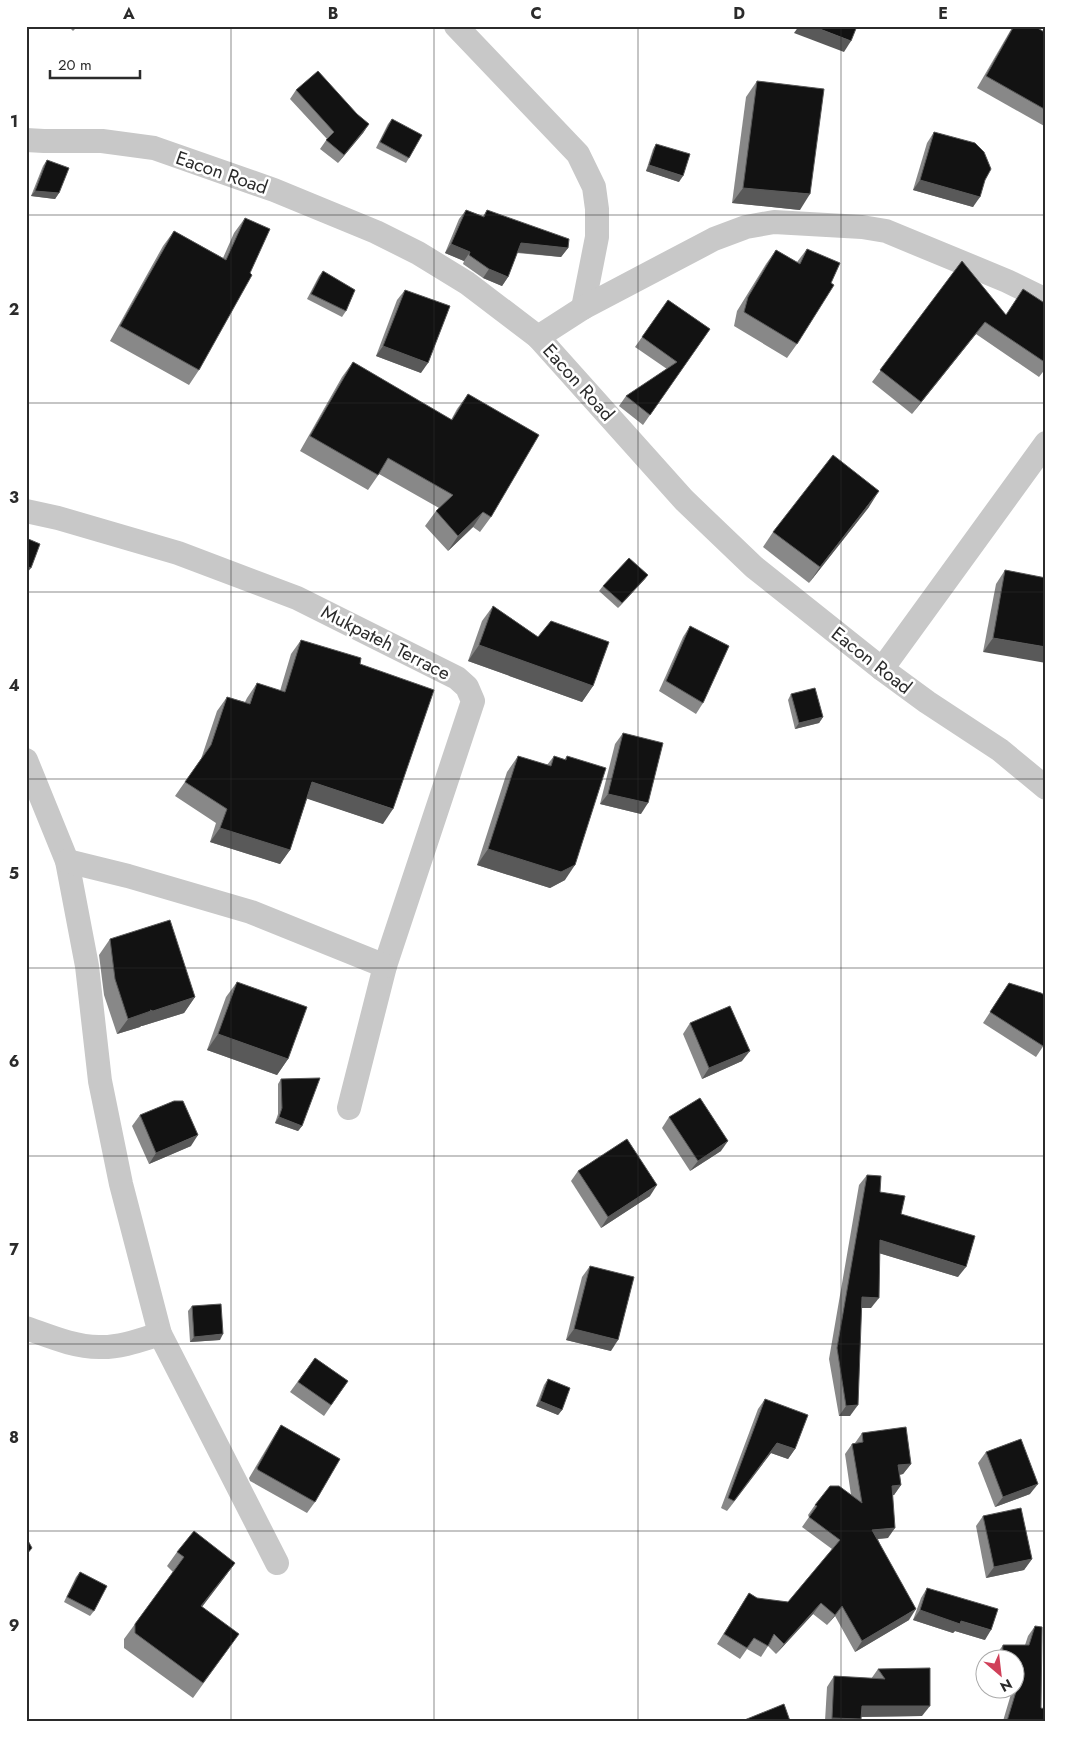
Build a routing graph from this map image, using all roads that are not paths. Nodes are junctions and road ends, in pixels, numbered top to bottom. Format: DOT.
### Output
graph roads {
  1 [pos="456,26"];
  2 [pos="26,140"];
  3 [pos="1046,300"];
  4 [pos="583,308"];
  5 [pos="538,338"];
  6 [pos="1046,443"];
  7 [pos="26,511"];
  8 [pos="882,669"];
  9 [pos="26,760"];
  10 [pos="1046,788"];
  11 [pos="66,861"];
  12 [pos="384,966"];
  13 [pos="349,1108"];
  14 [pos="26,1328"];
  15 [pos="160,1334"];
  16 [pos="277,1563"];
  1 -- 4 [label="street"];
  2 -- 5 [label="street, Eacon Road"];
  3 -- 4 [label="street"];
  4 -- 5 [label="street"];
  5 -- 8 [label="street, Eacon Road"];
  6 -- 8 [label="street"];
  7 -- 12 [label="street, Mukpateh Terrace"];
  8 -- 10 [label="street, Eacon Road"];
  9 -- 11 [label="street"];
  11 -- 12 [label="street"];
  11 -- 15 [label="street"];
  12 -- 13 [label="street, Mukpateh Terrace"];
  14 -- 15 [label="street"];
  15 -- 16 [label="street"];
}
